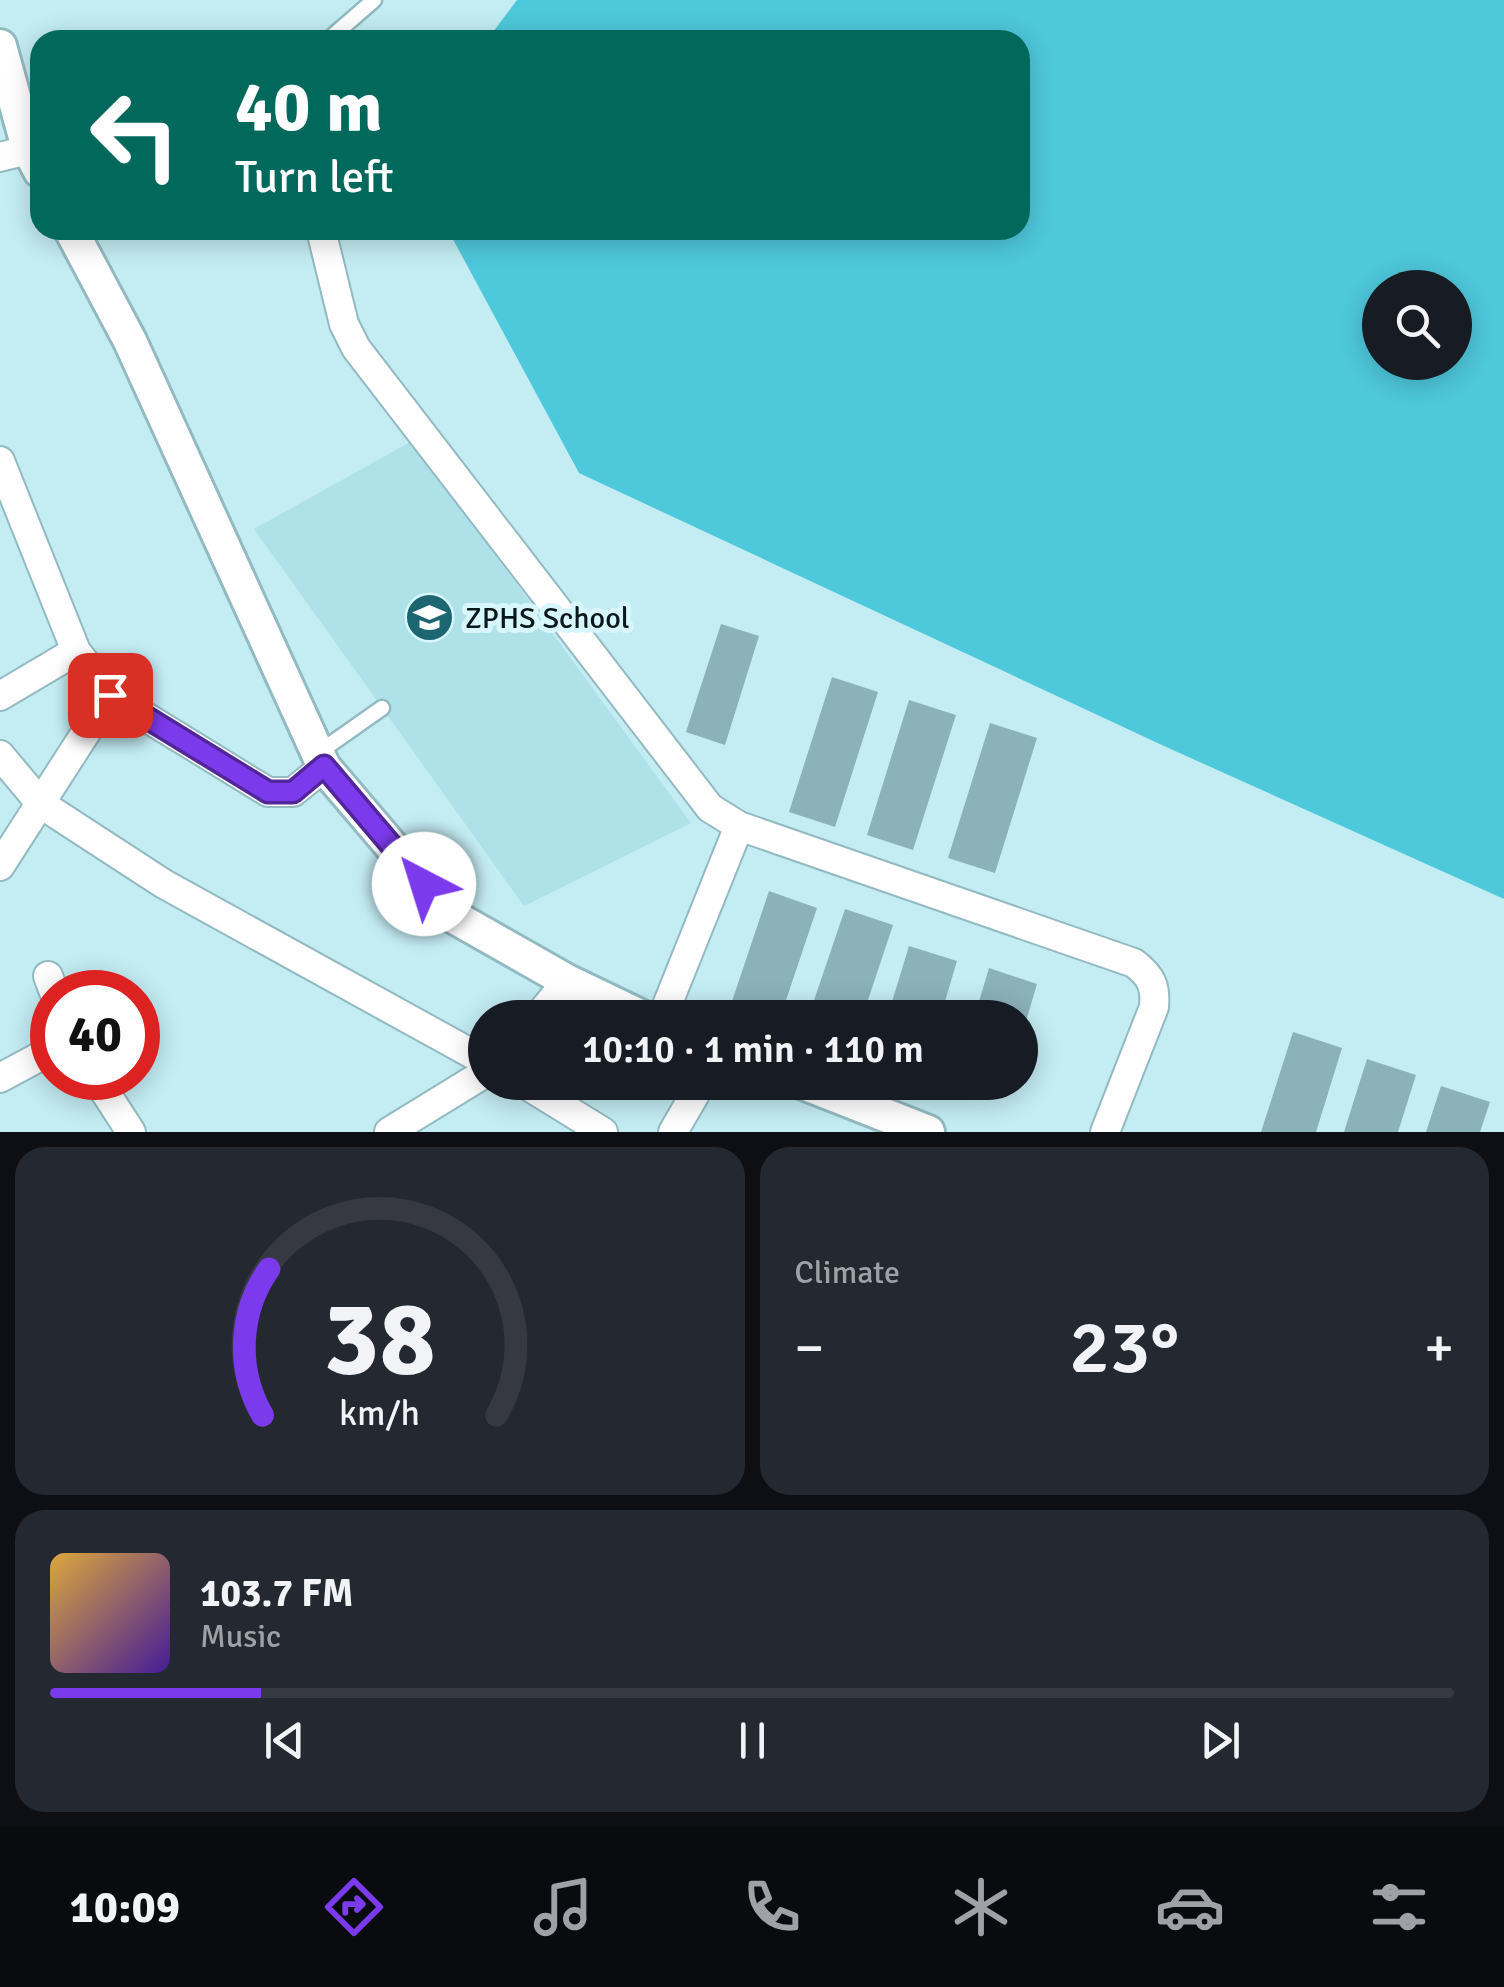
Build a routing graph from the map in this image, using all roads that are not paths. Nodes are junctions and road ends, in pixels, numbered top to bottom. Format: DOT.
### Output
graph roads {
  1 [pos="374,0"];
  2 [pos="340,30"];
  3 [pos="0,46"];
  4 [pos="8,113"];
  5 [pos="27,156"];
  6 [pos="76,240"];
  7 [pos="323,240"];
  8 [pos="0,461"];
  9 [pos="76,651"];
  10 [pos="110,695"];
  11 [pos="0,696"];
  12 [pos="382,708"];
  13 [pos="0,756"];
  14 [pos="321,760"];
  15 [pos="40,804"];
  16 [pos="738,826"];
  17 [pos="0,866"];
  18 [pos="567,981"];
  19 [pos="552,1000"];
  20 [pos="607,1000"];
  21 [pos="669,1000"];
  22 [pos="468,1052"];
  23 [pos="30,1062"];
  24 [pos="0,1078"];
  25 [pos="468,1083"];
  26 [pos="110,1100"];
  27 [pos="551,1100"];
  28 [pos="692,1100"];
  29 [pos="846,1100"];
  30 [pos="130,1132"];
  31 [pos="389,1132"];
  32 [pos="603,1132"];
  33 [pos="673,1132"];
  34 [pos="927,1132"];
  35 [pos="1104,1132"];
  1 -- 2 [label="lane"];
  3 -- 4 [label="street"];
  4 -- 5 [label="street"];
  6 -- 14 [label="street"];
  7 -- 16 [label="street"];
  8 -- 9 [label="street"];
  9 -- 10 [label="street"];
  9 -- 11 [label="street"];
  10 -- 14 [label="street"];
  10 -- 15 [label="street"];
  12 -- 14 [label="lane"];
  13 -- 15 [label="street"];
  14 -- 18 [label="street"];
  15 -- 17 [label="street"];
  15 -- 22 [label="street"];
  16 -- 21 [label="street"];
  16 -- 35 [label="street"];
  18 -- 19 [label="street"];
  18 -- 20 [label="street"];
  23 -- 24 [label="street"];
  25 -- 31 [label="street"];
  26 -- 30 [label="street"];
  27 -- 32 [label="street"];
  28 -- 33 [label="street"];
  29 -- 34 [label="street"];
}
